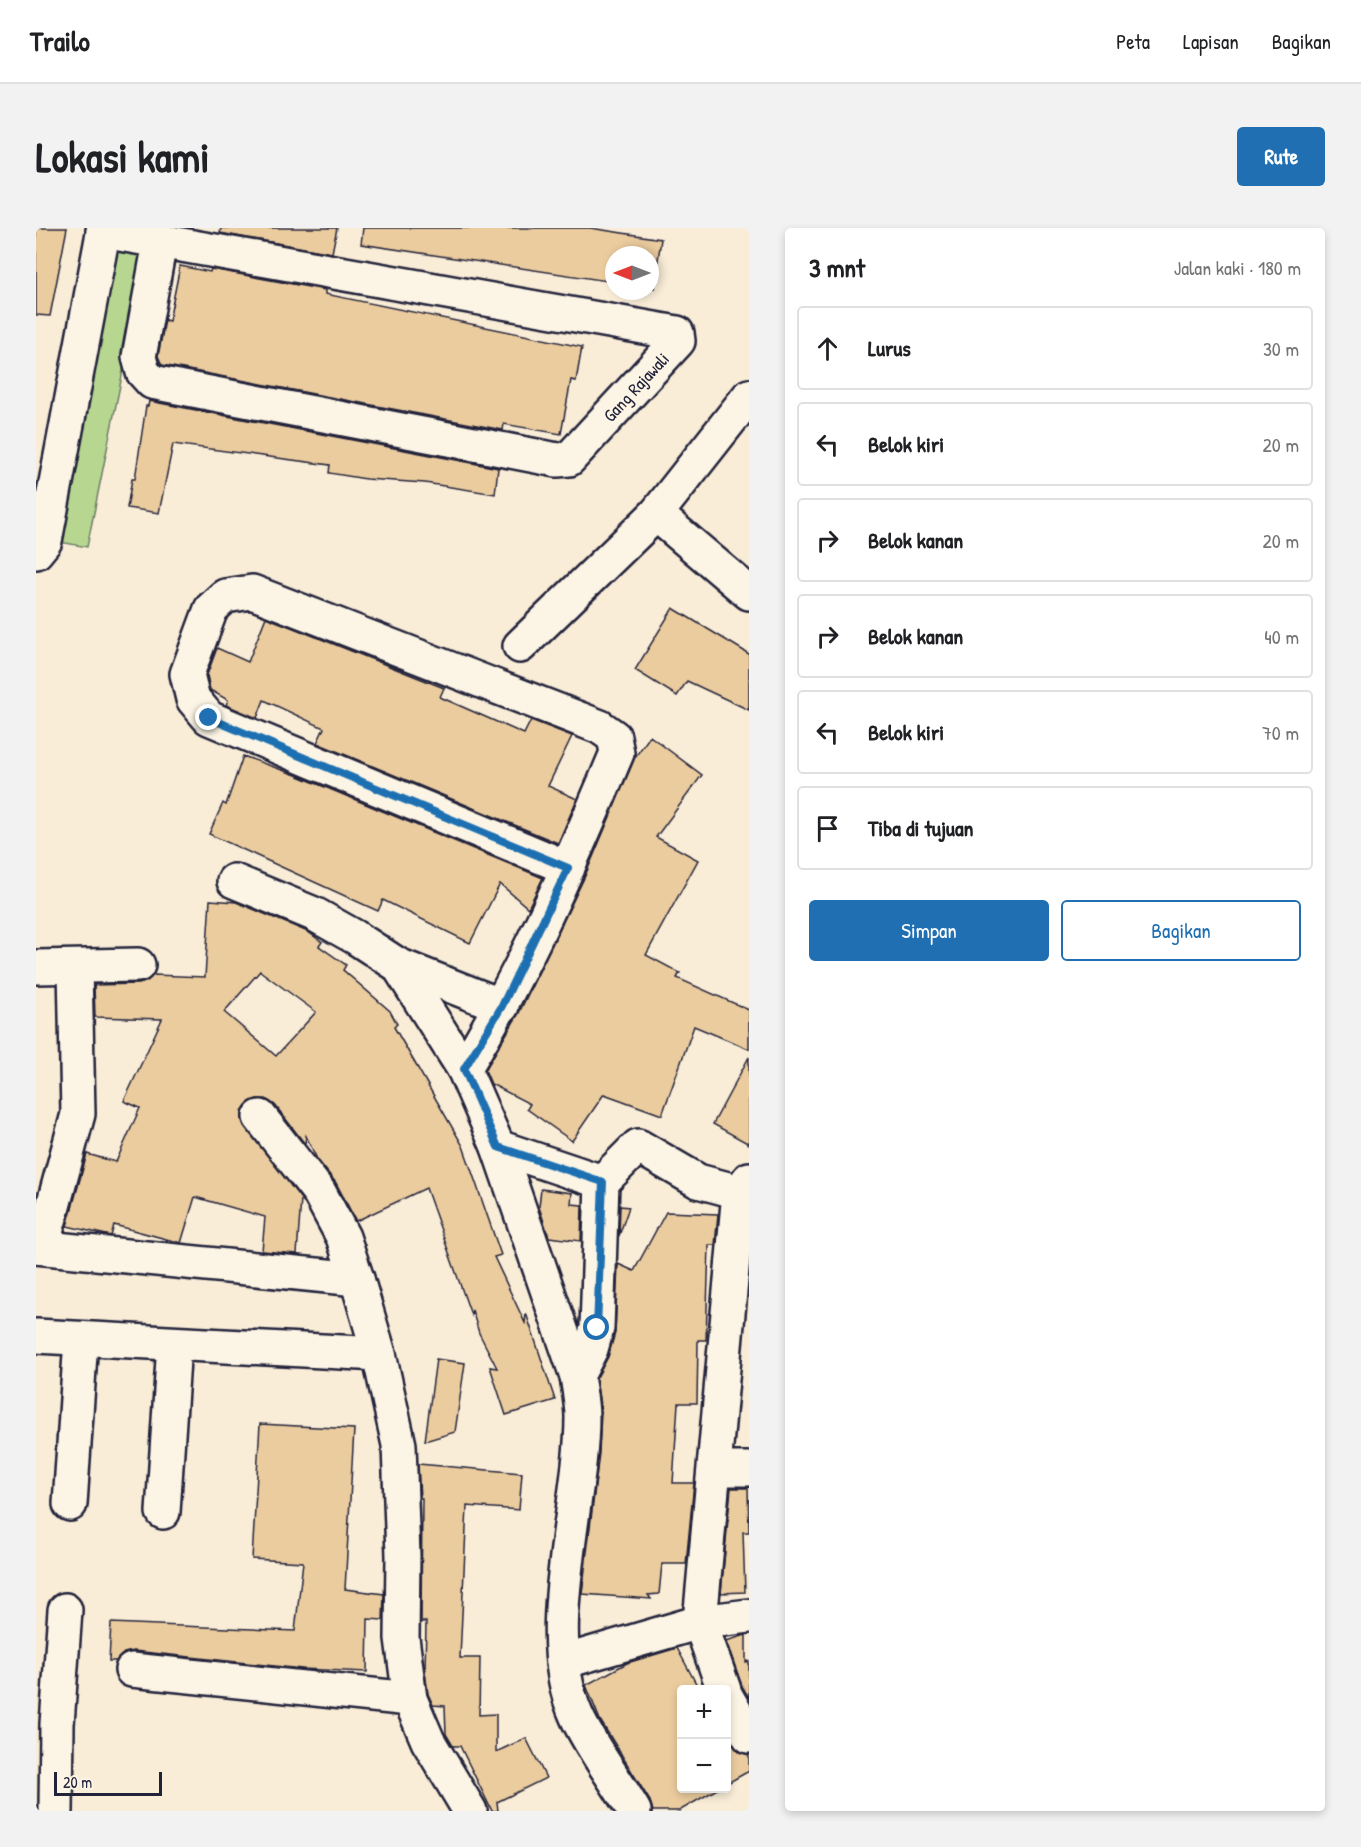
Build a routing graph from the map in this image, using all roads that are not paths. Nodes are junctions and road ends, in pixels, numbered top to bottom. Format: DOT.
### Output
graph roads {
  1 [pos="104,230"];
  2 [pos="160,242"];
  3 [pos="749,396"];
  4 [pos="656,514"];
  5 [pos="36,552"];
  6 [pos="749,592"];
  7 [pos="520,646"];
  8 [pos="568,868"];
  9 [pos="234,881"];
  10 [pos="138,965"];
  11 [pos="398,965"];
  12 [pos="36,967"];
  13 [pos="75,967"];
  14 [pos="502,1006"];
  15 [pos="464,1069"];
  16 [pos="260,1117"];
  17 [pos="498,1147"];
  18 [pos="603,1182"];
  19 [pos="744,1186"];
  20 [pos="39,1247"];
  21 [pos="357,1279"];
  22 [pos="36,1336"];
  23 [pos="81,1339"];
  24 [pos="174,1344"];
  25 [pos="379,1354"];
  26 [pos="577,1376"];
  27 [pos="715,1469"];
  28 [pos="749,1469"];
  29 [pos="70,1504"];
  30 [pos="163,1512"];
  31 [pos="65,1610"];
  32 [pos="749,1616"];
  33 [pos="700,1622"];
  34 [pos="563,1662"];
  35 [pos="132,1671"];
  36 [pos="723,1685"];
  37 [pos="410,1699"];
  38 [pos="731,1705"];
  39 [pos="749,1736"];
  40 [pos="56,1811"];
  41 [pos="470,1811"];
  42 [pos="634,1811"];
  1 -- 2 [label="street"];
  1 -- 5 [label="street"];
  2 -- 2 [label="street, Gang Rajawali"];
  3 -- 4 [label="street"];
  4 -- 6 [label="street"];
  4 -- 7 [label="street"];
  8 -- 8 [label="street"];
  8 -- 14 [label="street"];
  9 -- 11 [label="street"];
  10 -- 13 [label="street"];
  11 -- 14 [label="street"];
  11 -- 15 [label="street"];
  12 -- 13 [label="street"];
  13 -- 20 [label="street"];
  14 -- 15 [label="street"];
  15 -- 17 [label="street"];
  16 -- 21 [label="street"];
  17 -- 18 [label="street"];
  17 -- 26 [label="street"];
  18 -- 19 [label="street"];
  18 -- 26 [label="street"];
  19 -- 27 [label="street"];
  20 -- 21 [label="street"];
  21 -- 25 [label="street"];
  22 -- 23 [label="street"];
  23 -- 24 [label="street"];
  23 -- 29 [label="street"];
  24 -- 25 [label="street"];
  24 -- 30 [label="street"];
  25 -- 37 [label="street"];
  26 -- 34 [label="street"];
  27 -- 28 [label="street"];
  27 -- 33 [label="street"];
  31 -- 40 [label="street"];
  32 -- 33 [label="street"];
  33 -- 34 [label="street"];
  33 -- 36 [label="street"];
  34 -- 42 [label="street"];
  35 -- 37 [label="street"];
  37 -- 41 [label="street"];
  38 -- 39 [label="street"];
}
